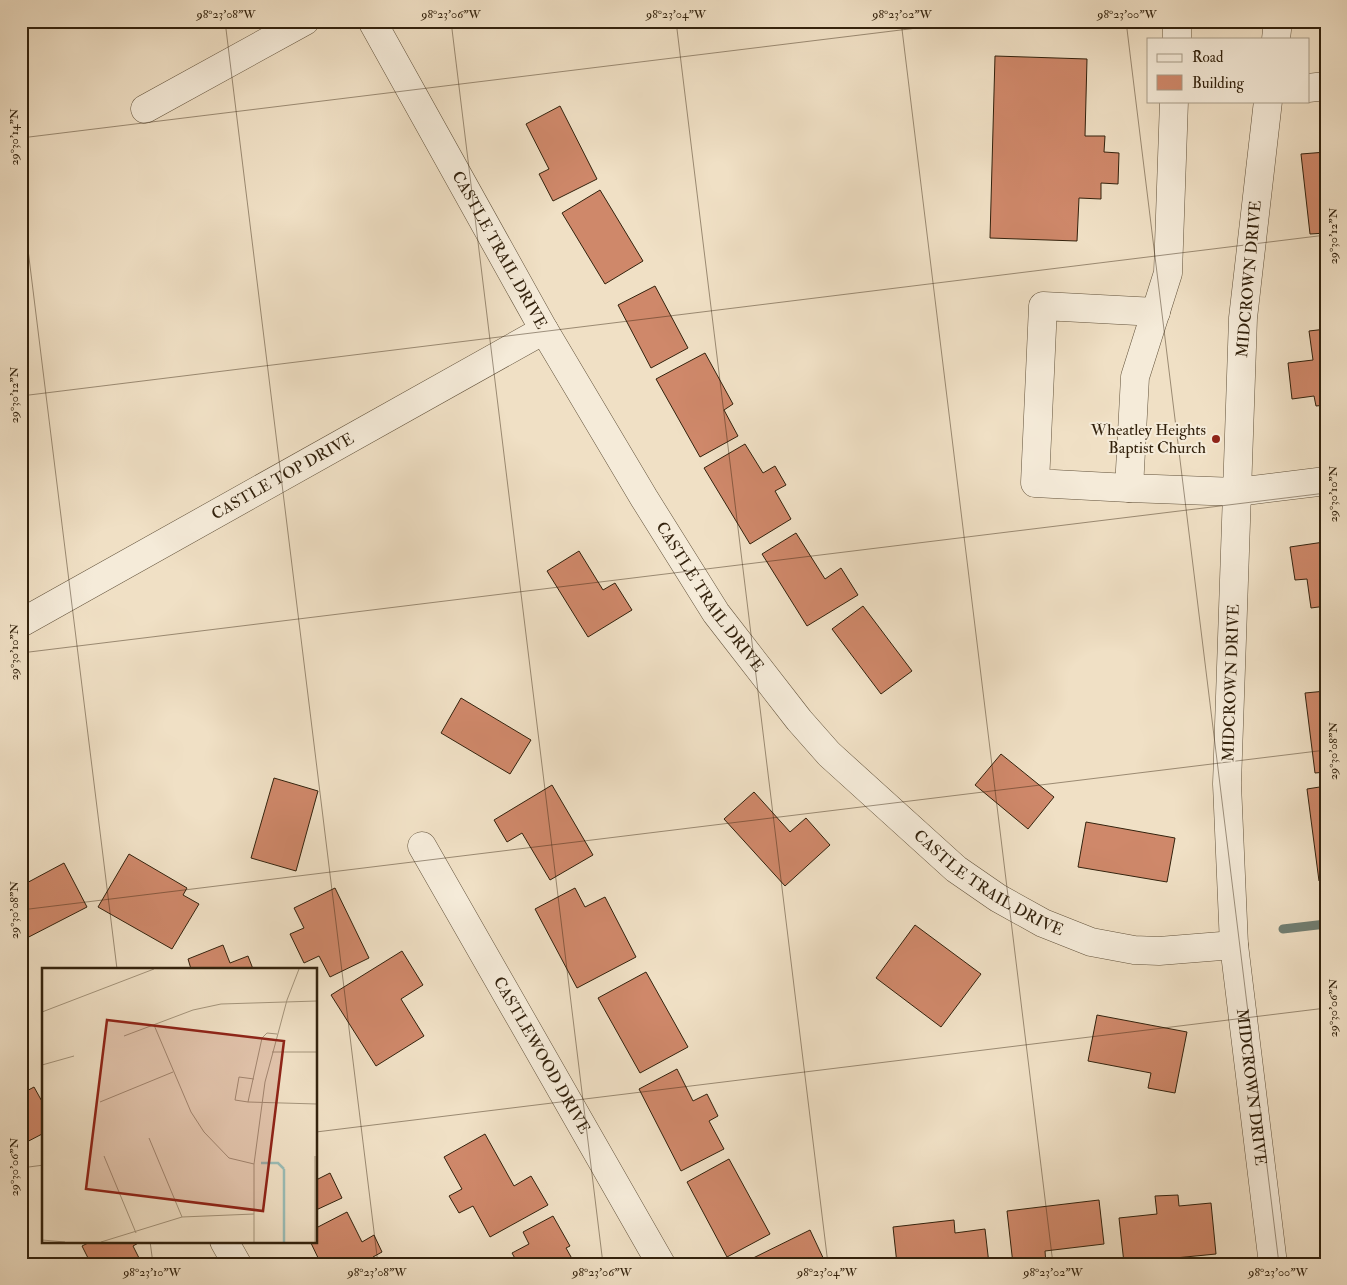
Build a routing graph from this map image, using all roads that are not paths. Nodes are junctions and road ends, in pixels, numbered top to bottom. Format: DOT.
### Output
graph roads {
  1 [pos="305,21"];
  2 [pos="372,21"];
  3 [pos="1178,21"];
  4 [pos="1278,21"];
  5 [pos="1177,38"];
  6 [pos="1276,38"];
  7 [pos="1326,86"];
  8 [pos="1310,88"];
  9 [pos="1174,102"];
  10 [pos="1268,102"];
  11 [pos="145,109"];
  12 [pos="1156,312"];
  13 [pos="544,330"];
  14 [pos="1326,480"];
  15 [pos="1129,488"];
  16 [pos="1237,492"];
  17 [pos="21,623"];
  18 [pos="422,846"];
  19 [pos="1234,946"];
  20 [pos="225,1242"];
  21 [pos="237,1264"];
  22 [pos="661,1264"];
  23 [pos="1273,1264"];
  1 -- 11 [label="street"];
  2 -- 13 [label="street, CASTLE TRAIL DRIVE"];
  3 -- 5 [label="street"];
  4 -- 6 [label="street"];
  7 -- 8 [label="street"];
  9 -- 12 [label="street"];
  10 -- 16 [label="street, MIDCROWN DRIVE"];
  12 -- 15 [label="street"];
  12 -- 15 [label="street"];
  13 -- 17 [label="street, CASTLE TOP DRIVE"];
  13 -- 19 [label="street, CASTLE TRAIL DRIVE"];
  14 -- 16 [label="street"];
  15 -- 16 [label="street"];
  16 -- 19 [label="street, MIDCROWN DRIVE"];
  18 -- 22 [label="street, CASTLEWOOD DRIVE"];
  19 -- 23 [label="street, MIDCROWN DRIVE"];
  20 -- 21 [label="street"];
}
